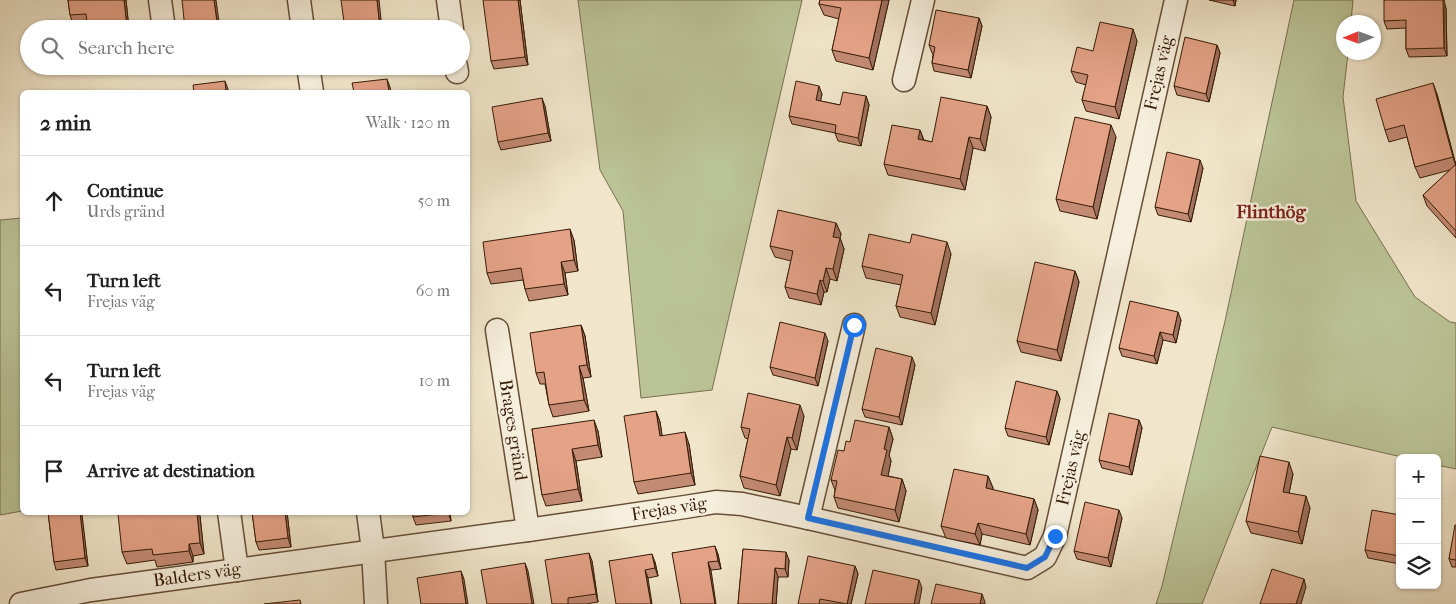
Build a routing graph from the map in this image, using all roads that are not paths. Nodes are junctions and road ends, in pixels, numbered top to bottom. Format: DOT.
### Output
graph roads {
  1 [pos="160,0"];
  2 [pos="299,0"];
  3 [pos="448,0"];
  4 [pos="923,0"];
  5 [pos="1176,0"];
  6 [pos="163,20"];
  7 [pos="302,20"];
  8 [pos="451,20"];
  9 [pos="309,75"];
  10 [pos="904,80"];
  11 [pos="312,90"];
  12 [pos="854,325"];
  13 [pos="497,330"];
  14 [pos="229,515"];
  15 [pos="368,515"];
  16 [pos="808,518"];
  17 [pos="528,530"];
  18 [pos="373,550"];
  19 [pos="237,570"];
  20 [pos="21,604"];
  21 [pos="376,604"];
  1 -- 6 [label="street"];
  2 -- 7 [label="street"];
  3 -- 8 [label="street"];
  4 -- 10 [label="street"];
  5 -- 16 [label="street, Frejas väg"];
  9 -- 11 [label="street"];
  12 -- 16 [label="street"];
  13 -- 17 [label="street, Brages gränd"];
  14 -- 19 [label="street"];
  15 -- 18 [label="street"];
  16 -- 17 [label="street, Frejas väg"];
  17 -- 18 [label="street, Frejas väg"];
  18 -- 19 [label="street, Balders väg"];
  18 -- 21 [label="street"];
  19 -- 20 [label="street, Balders väg"];
}
